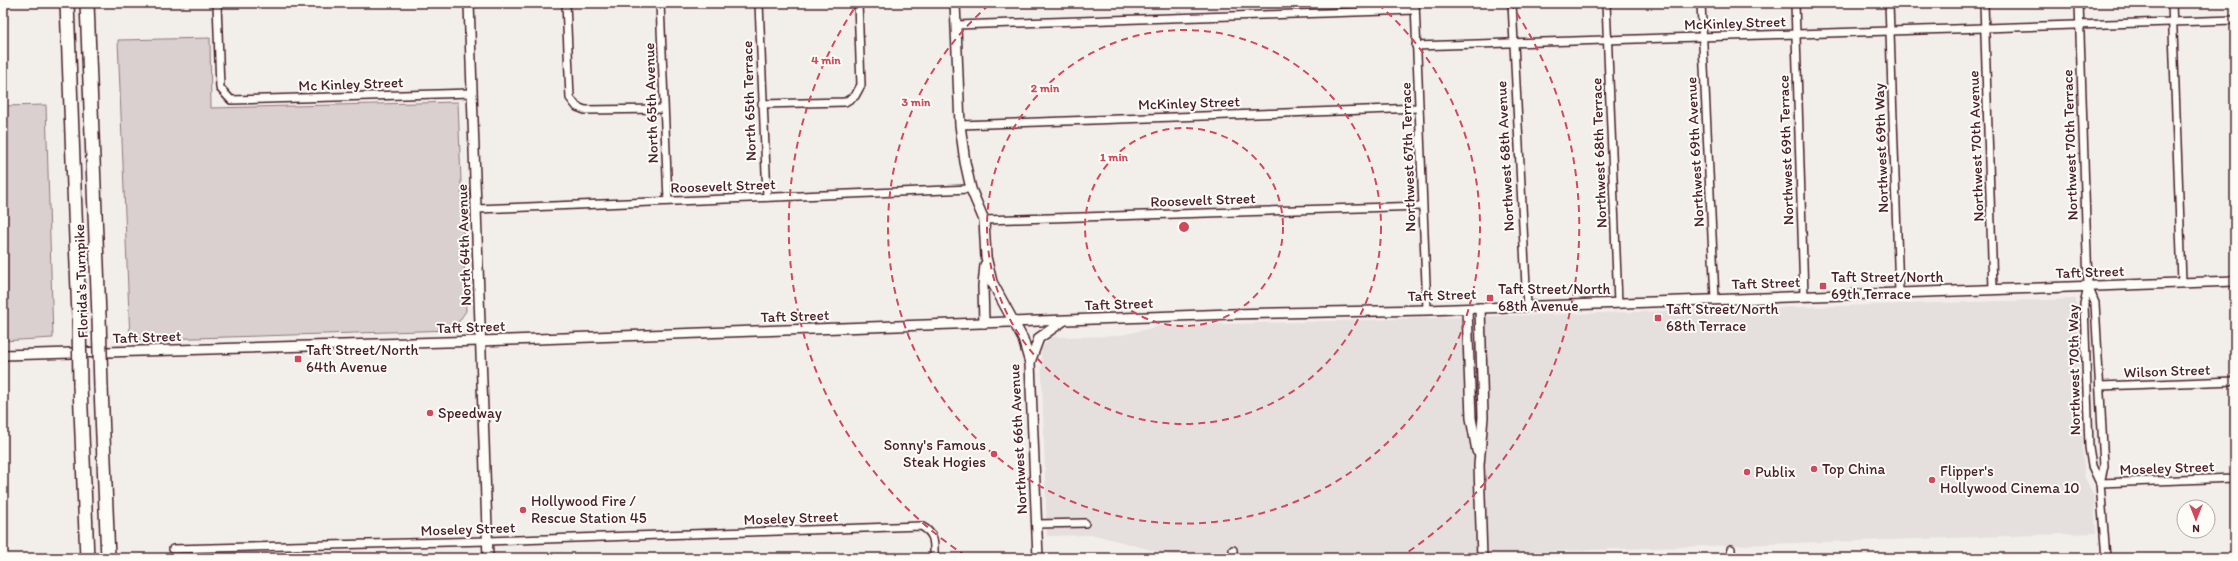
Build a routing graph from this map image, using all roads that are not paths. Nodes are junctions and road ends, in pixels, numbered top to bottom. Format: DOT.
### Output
graph roads {
  1 [pos="67,3"];
  2 [pos="87,3"];
  3 [pos="217,3"];
  4 [pos="470,3"];
  5 [pos="566,3"];
  6 [pos="660,3"];
  7 [pos="759,3"];
  8 [pos="858,3"];
  9 [pos="956,3"];
  10 [pos="1512,3"];
  11 [pos="1606,3"];
  12 [pos="1701,3"];
  13 [pos="1795,3"];
  14 [pos="1890,3"];
  15 [pos="1984,3"];
  16 [pos="2079,3"];
  17 [pos="2172,3"];
  18 [pos="1415,7"];
  19 [pos="2235,20"];
  20 [pos="2173,22"];
  21 [pos="2080,24"];
  22 [pos="956,25"];
  23 [pos="1985,28"];
  24 [pos="1890,30"];
  25 [pos="1796,33"];
  26 [pos="1702,37"];
  27 [pos="1607,40"];
  28 [pos="1513,43"];
  29 [pos="1416,46"];
  30 [pos="472,93"];
  31 [pos="762,104"];
  32 [pos="1419,108"];
  33 [pos="663,109"];
  34 [pos="960,125"];
  35 [pos="971,188"];
  36 [pos="767,197"];
  37 [pos="668,201"];
  38 [pos="1422,206"];
  39 [pos="477,209"];
  40 [pos="984,220"];
  41 [pos="986,257"];
  42 [pos="2235,281"];
  43 [pos="2182,282"];
  44 [pos="2088,286"];
  45 [pos="1993,289"];
  46 [pos="1899,292"];
  47 [pos="1804,296"];
  48 [pos="1715,299"];
  49 [pos="1618,302"];
  50 [pos="1527,307"];
  51 [pos="1480,308"];
  52 [pos="1467,309"];
  53 [pos="1427,310"];
  54 [pos="1064,320"];
  55 [pos="1015,322"];
  56 [pos="984,323"];
  57 [pos="480,341"];
  58 [pos="3,355"];
  59 [pos="1030,363"];
  60 [pos="2235,381"];
  61 [pos="2100,386"];
  62 [pos="1479,464"];
  63 [pos="2235,478"];
  64 [pos="2100,483"];
  65 [pos="1085,523"];
  66 [pos="1036,524"];
  67 [pos="488,542"];
  68 [pos="173,549"];
  69 [pos="1731,549"];
  70 [pos="1232,550"];
  71 [pos="87,558"];
  72 [pos="108,558"];
  73 [pos="488,558"];
  74 [pos="934,558"];
  75 [pos="1038,558"];
  76 [pos="1233,558"];
  77 [pos="1482,558"];
  78 [pos="1731,558"];
  79 [pos="2106,558"];
  1 -- 71 [label="highway, Florida's Turnpike, bridge"];
  2 -- 72 [label="highway, Florida's Turnpike, bridge"];
  3 -- 30 [label="street, Mc Kinley Street"];
  4 -- 30 [label="street, North 64th Avenue"];
  5 -- 33 [label="street"];
  6 -- 33 [label="street, North 65th Avenue"];
  7 -- 31 [label="street, North 65th Terrace"];
  8 -- 31 [label="street"];
  9 -- 22 [label="street"];
  10 -- 28 [label="street, Northwest 68th Avenue"];
  11 -- 27 [label="street, Northwest 68th Terrace"];
  12 -- 26 [label="street, Northwest 69th Avenue"];
  13 -- 25 [label="street, Northwest 69th Terrace"];
  14 -- 24 [label="street, Northwest 69th Way"];
  15 -- 23 [label="street, Northwest 70th Avenue"];
  16 -- 21 [label="street, Northwest 70th Terrace"];
  17 -- 20 [label="street"];
  18 -- 22 [label="street"];
  18 -- 29 [label="street, Northwest 67th Terrace"];
  19 -- 20 [label="street, McKinley Street"];
  20 -- 21 [label="street, McKinley Street"];
  20 -- 43 [label="street"];
  21 -- 23 [label="street, McKinley Street"];
  21 -- 44 [label="street, Northwest 70th Terrace"];
  22 -- 34 [label="street"];
  23 -- 24 [label="street, McKinley Street"];
  23 -- 45 [label="street, Northwest 70th Avenue"];
  24 -- 25 [label="street, McKinley Street"];
  24 -- 46 [label="street, Northwest 69th Way"];
  25 -- 26 [label="street, McKinley Street"];
  25 -- 47 [label="street, Northwest 69th Terrace"];
  26 -- 27 [label="street, McKinley Street"];
  26 -- 48 [label="street, Northwest 69th Avenue"];
  27 -- 28 [label="street, McKinley Street"];
  27 -- 49 [label="street, Northwest 68th Terrace"];
  28 -- 29 [label="street, McKinley Street"];
  28 -- 50 [label="street, Northwest 68th Avenue"];
  29 -- 32 [label="street, Northwest 67th Terrace"];
  30 -- 39 [label="street, North 64th Avenue"];
  31 -- 36 [label="street, North 65th Terrace"];
  32 -- 34 [label="street, McKinley Street"];
  32 -- 38 [label="street, Northwest 67th Terrace"];
  33 -- 37 [label="street, North 65th Avenue"];
  34 -- 35 [label="street"];
  35 -- 36 [label="street, Roosevelt Street"];
  35 -- 40 [label="street"];
  36 -- 37 [label="street, Roosevelt Street"];
  37 -- 39 [label="street, Roosevelt Street"];
  38 -- 40 [label="street, Roosevelt Street"];
  38 -- 53 [label="street, Northwest 67th Terrace"];
  39 -- 57 [label="street, North 64th Avenue"];
  40 -- 41 [label="street"];
  41 -- 55 [label="street, Northwest 66th Avenue"];
  41 -- 56 [label="street"];
  42 -- 43 [label="street, Taft Street"];
  43 -- 44 [label="street, Taft Street"];
  44 -- 45 [label="street, Taft Street"];
  44 -- 61 [label="street, Northwest 70th Way"];
  44 -- 64 [label="street, Northwest 70th Way"];
  45 -- 46 [label="street, Taft Street"];
  46 -- 47 [label="street, Taft Street"];
  47 -- 48 [label="street, Taft Street"];
  48 -- 49 [label="street, Taft Street"];
  49 -- 50 [label="street, Taft Street"];
  50 -- 51 [label="street, Taft Street"];
  51 -- 52 [label="street, Taft Street"];
  51 -- 62 [label="street"];
  52 -- 53 [label="street, Taft Street"];
  52 -- 62 [label="street"];
  53 -- 54 [label="street, Taft Street"];
  54 -- 55 [label="street, Taft Street"];
  54 -- 59 [label="street"];
  55 -- 56 [label="street, Taft Street"];
  55 -- 59 [label="street, Northwest 66th Avenue"];
  56 -- 57 [label="street, Taft Street"];
  57 -- 58 [label="street, Taft Street"];
  57 -- 67 [label="street, North 64th Avenue"];
  59 -- 66 [label="street, Northwest 66th Avenue"];
  60 -- 61 [label="street, Wilson Street"];
  61 -- 64 [label="street, Northwest 70th Way"];
  62 -- 77 [label="street"];
  63 -- 64 [label="street, Moseley Street"];
  64 -- 79 [label="street, Northwest 70th Way"];
  65 -- 66 [label="street"];
  66 -- 75 [label="street, Northwest 66th Avenue"];
  67 -- 68 [label="street, Moseley Street"];
  67 -- 73 [label="street, North 64th Avenue"];
  67 -- 74 [label="street, Moseley Street"];
  69 -- 78 [label="street"];
  70 -- 76 [label="street"];
}
